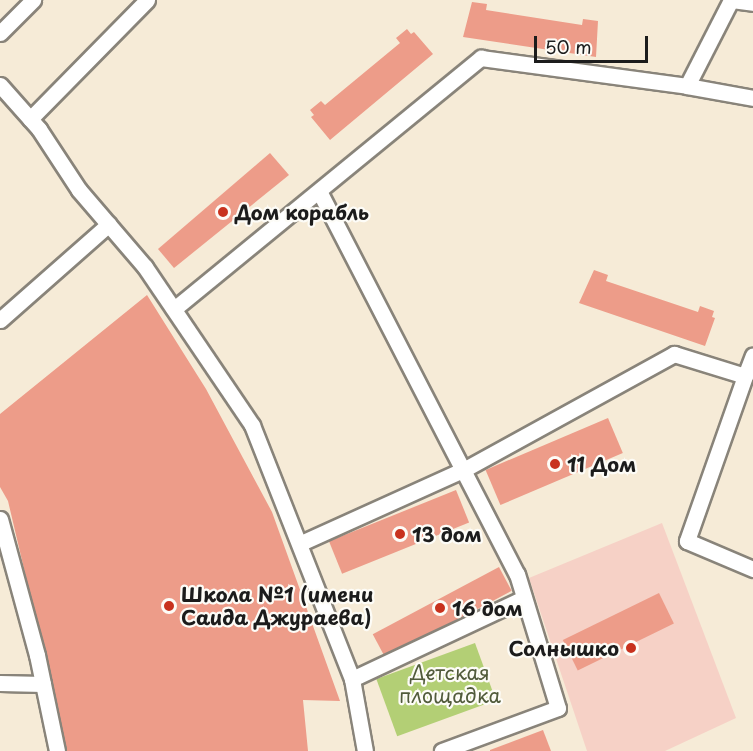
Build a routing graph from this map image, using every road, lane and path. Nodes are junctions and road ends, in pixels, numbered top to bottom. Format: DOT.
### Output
graph roads {
  1 [pos="33,0"];
  2 [pos="147,0"];
  3 [pos="732,0"];
  4 [pos="753,3"];
  5 [pos="0,33"];
  6 [pos="0,85"];
  7 [pos="687,86"];
  8 [pos="753,98"];
  9 [pos="30,119"];
  10 [pos="320,193"];
  11 [pos="109,224"];
  12 [pos="174,309"];
  13 [pos="0,320"];
  14 [pos="753,355"];
  15 [pos="746,376"];
  16 [pos="465,469"];
  17 [pos="0,519"];
  18 [pos="301,543"];
  19 [pos="753,569"];
  20 [pos="524,598"];
  21 [pos="352,680"];
  22 [pos="0,682"];
  23 [pos="43,684"];
  24 [pos="57,751"];
  25 [pos="365,751"];
  26 [pos="442,751"];
  1 -- 5 [label="street"];
  2 -- 9 [label="street"];
  3 -- 4 [label="street"];
  3 -- 7 [label="street"];
  6 -- 9 [label="street"];
  7 -- 8 [label="street"];
  7 -- 10 [label="street"];
  9 -- 11 [label="street"];
  10 -- 12 [label="street"];
  10 -- 16 [label="street"];
  11 -- 12 [label="street"];
  11 -- 13 [label="street"];
  12 -- 18 [label="street"];
  14 -- 15 [label="street"];
  15 -- 16 [label="street"];
  15 -- 19 [label="street"];
  16 -- 18 [label="street"];
  16 -- 20 [label="street"];
  17 -- 23 [label="street"];
  18 -- 21 [label="street"];
  20 -- 21 [label="street"];
  20 -- 26 [label="street"];
  21 -- 25 [label="street"];
  22 -- 23 [label="street"];
  23 -- 24 [label="street"];
}
